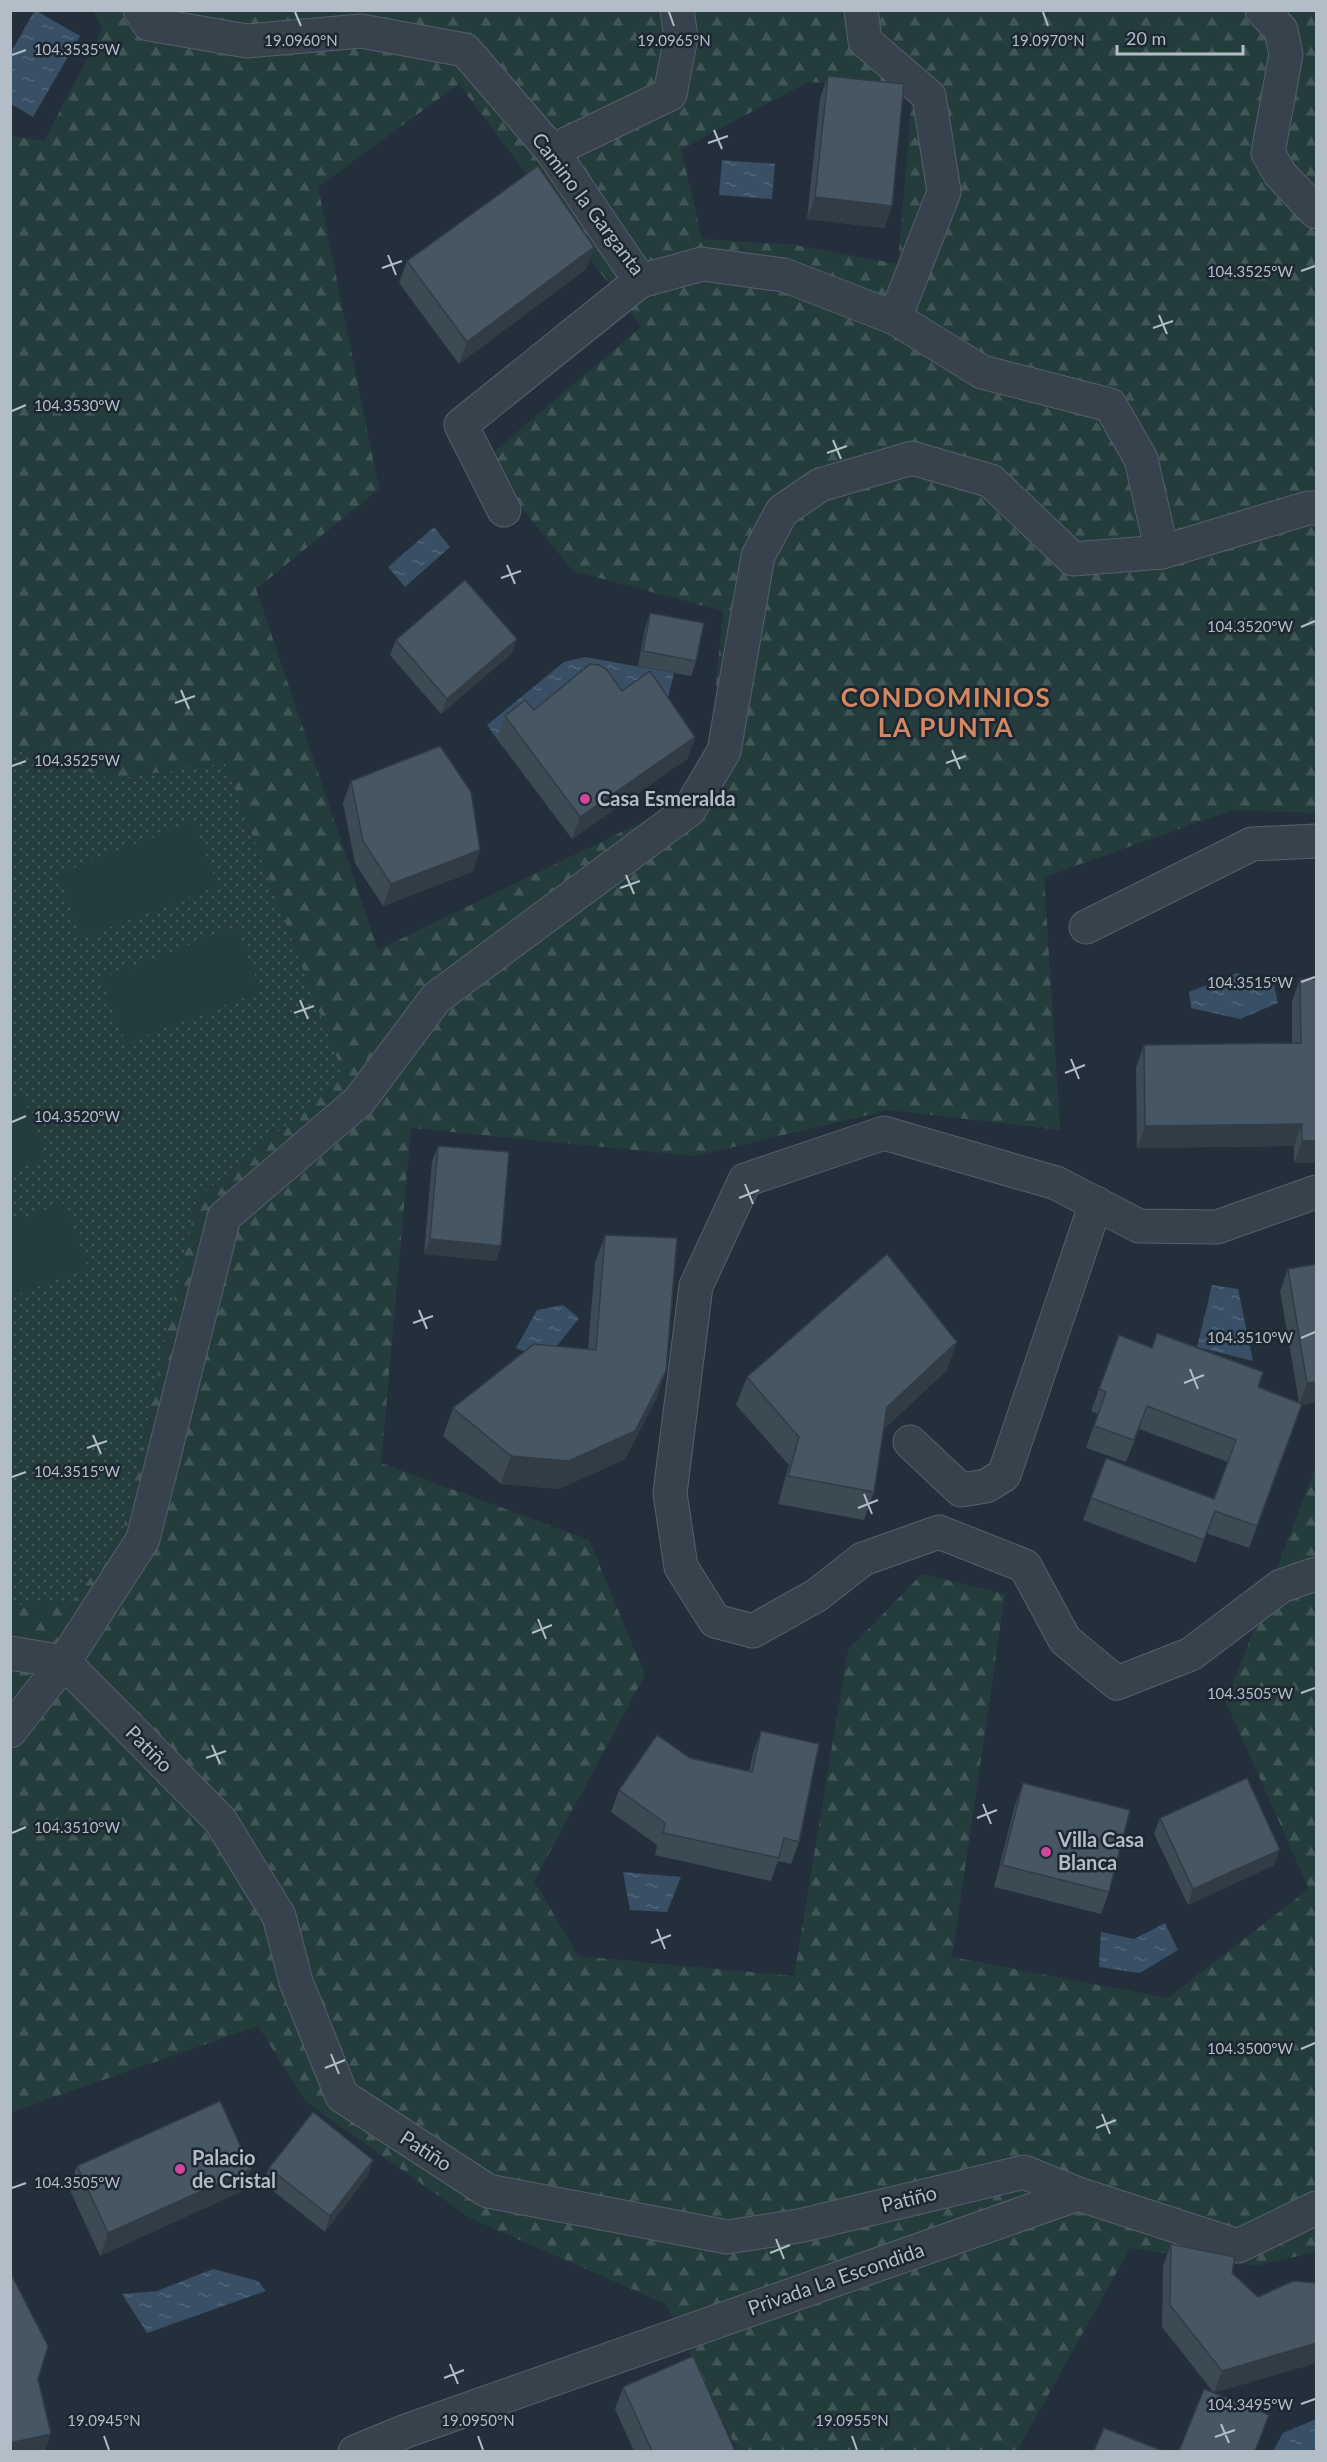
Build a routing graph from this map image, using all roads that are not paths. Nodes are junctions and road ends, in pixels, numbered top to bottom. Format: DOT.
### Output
graph roads {
  1 [pos="140,10"];
  2 [pos="677,10"];
  3 [pos="861,10"];
  4 [pos="1262,10"];
  5 [pos="552,151"];
  6 [pos="1317,212"];
  7 [pos="640,280"];
  8 [pos="895,318"];
  9 [pos="1317,508"];
  10 [pos="504,510"];
  11 [pos="1162,552"];
  12 [pos="1317,842"];
  13 [pos="1086,927"];
  14 [pos="1317,1192"];
  15 [pos="1096,1203"];
  16 [pos="910,1442"];
  17 [pos="1317,1574"];
  18 [pos="10,1653"];
  19 [pos="64,1662"];
  20 [pos="10,1731"];
  21 [pos="1078,2194"];
  22 [pos="1317,2208"];
  23 [pos="414,2441"];
  24 [pos="355,2451"];
  1 -- 5 [label="street, Camino la Garganta"];
  2 -- 5 [label="street"];
  3 -- 8 [label="street"];
  4 -- 6 [label="street"];
  5 -- 7 [label="street, Camino la Garganta"];
  7 -- 8 [label="street, Camino la Garganta"];
  7 -- 10 [label="street"];
  8 -- 11 [label="street, Camino la Garganta"];
  9 -- 11 [label="street"];
  11 -- 19 [label="street"];
  12 -- 13 [label="street"];
  14 -- 15 [label="street"];
  15 -- 16 [label="street"];
  15 -- 17 [label="street"];
  18 -- 19 [label="street"];
  19 -- 20 [label="street"];
  19 -- 21 [label="street, Patiño"];
  21 -- 22 [label="street"];
  21 -- 23 [label="street, Privada La Escondida"];
  23 -- 24 [label="street, Privada La Escondida"];
}
